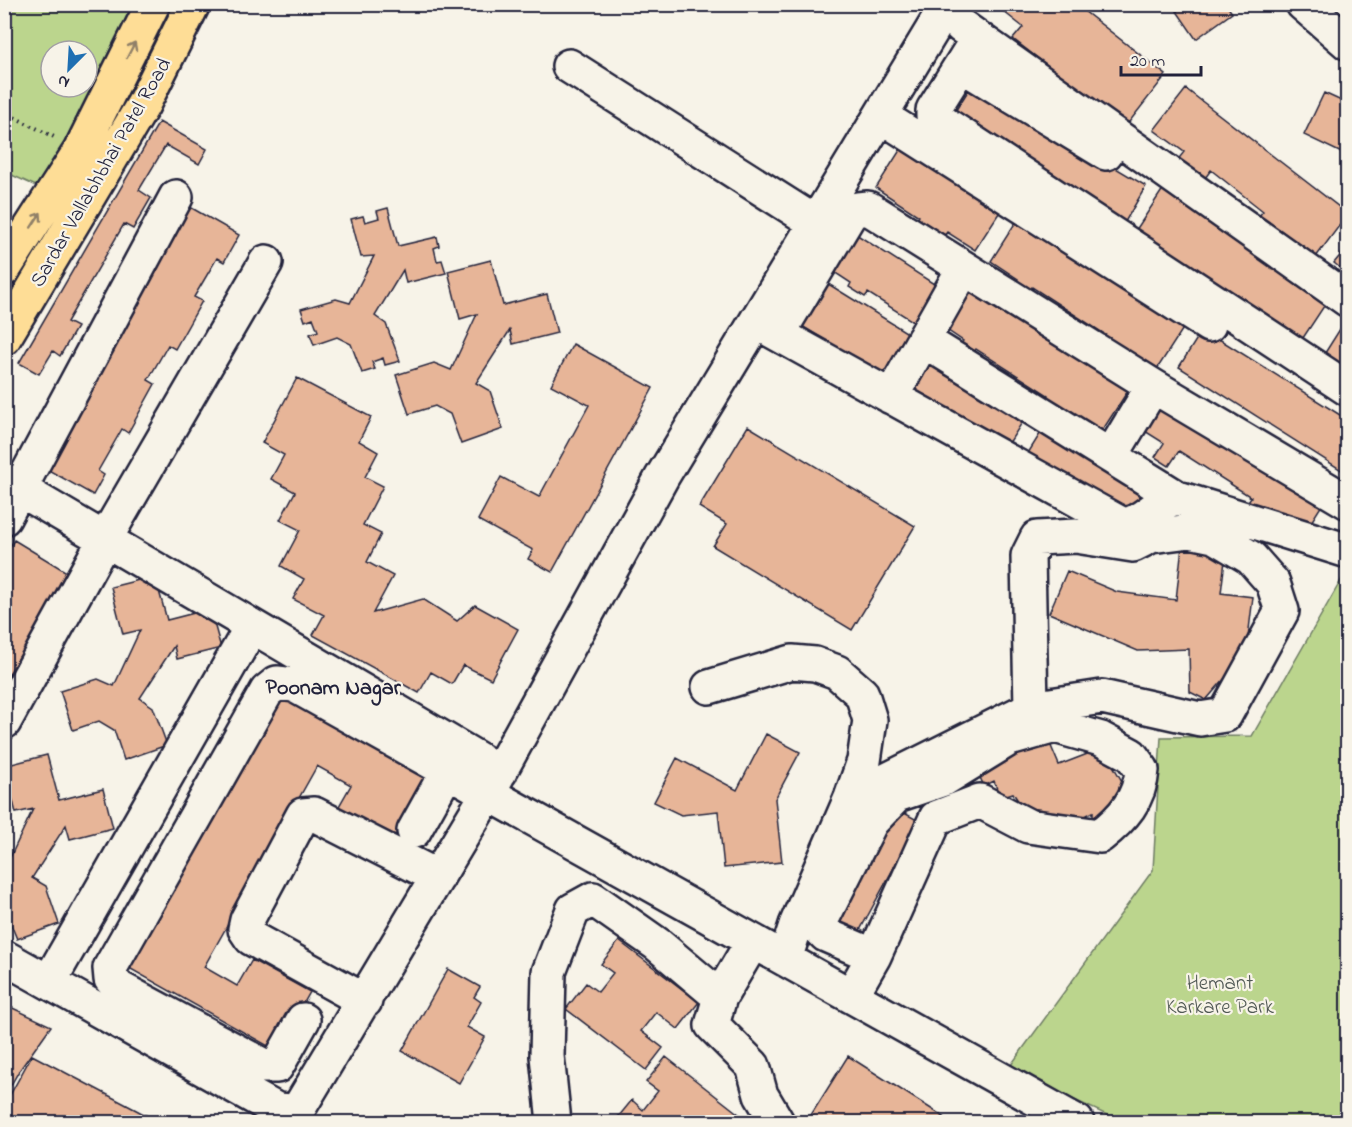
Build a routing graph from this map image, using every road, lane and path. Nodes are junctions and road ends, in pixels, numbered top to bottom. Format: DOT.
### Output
graph roads {
  1 [pos="153,4"];
  2 [pos="193,4"];
  3 [pos="1303,4"];
  4 [pos="945,9"];
  5 [pos="978,38"];
  6 [pos="1347,43"];
  7 [pos="961,65"];
  8 [pos="569,66"];
  9 [pos="4,112"];
  10 [pos="880,116"];
  11 [pos="80,151"];
  12 [pos="176,197"];
  13 [pos="816,223"];
  14 [pos="266,262"];
  15 [pos="964,268"];
  16 [pos="4,269"];
  17 [pos="1344,298"];
  18 [pos="767,328"];
  19 [pos="4,338"];
  20 [pos="923,340"];
  21 [pos="1153,386"];
  22 [pos="1347,389"];
  23 [pos="891,397"];
  24 [pos="1347,413"];
  25 [pos="1111,456"];
  26 [pos="12,484"];
  27 [pos="1178,498"];
  28 [pos="1347,502"];
  29 [pos="1347,508"];
  30 [pos="4,518"];
  31 [pos="105,539"];
  32 [pos="1336,548"];
  33 [pos="252,626"];
  34 [pos="709,687"];
  35 [pos="1031,708"];
  36 [pos="4,722"];
  37 [pos="448,770"];
  38 [pos="494,782"];
  39 [pos="851,798"];
  40 [pos="414,831"];
  41 [pos="438,877"];
  42 [pos="753,941"];
  43 [pos="874,956"];
  44 [pos="4,957"];
  45 [pos="785,959"];
  46 [pos="49,982"];
  47 [pos="851,996"];
  48 [pos="720,997"];
  49 [pos="365,1001"];
  50 [pos="303,1020"];
  51 [pos="554,1122"];
  52 [pos="777,1122"];
  53 [pos="1077,1122"];
  11 -- 1 [label="main road, Sardar Vallabhbhai Patel Road, one-way"];
  2 -- 19 [label="main road, Sardar Vallabhbhai Patel Road"];
  3 -- 6 [label="street"];
  4 -- 5 [label="street"];
  4 -- 10 [label="street"];
  5 -- 7 [label="street"];
  5 -- 17 [label="street"];
  7 -- 17 [label="street"];
  7 -- 22 [label="street"];
  8 -- 13 [label="street"];
  9 -- 11 [label="path"];
  10 -- 13 [label="street"];
  10 -- 24 [label="street"];
  16 -- 11 [label="main road, Sardar Vallabhbhai Patel Road, one-way"];
  12 -- 26 [label="street"];
  13 -- 18 [label="street"];
  14 -- 31 [label="street"];
  15 -- 18 [label="street"];
  15 -- 20 [label="street"];
  15 -- 21 [label="street"];
  18 -- 23 [label="street"];
  18 -- 38 [label="street"];
  20 -- 23 [label="street"];
  20 -- 25 [label="street"];
  21 -- 25 [label="street"];
  21 -- 28 [label="street"];
  23 -- 27 [label="street"];
  25 -- 27 [label="street"];
  26 -- 30 [label="street"];
  26 -- 31 [label="street"];
  27 -- 32 [label="street"];
  29 -- 32 [label="street"];
  31 -- 33 [label="street"];
  31 -- 36 [label="street"];
  33 -- 38 [label="street"];
  33 -- 46 [label="street"];
  34 -- 39 [label="street"];
  35 -- 35 [label="street"];
  35 -- 39 [label="street"];
  37 -- 38 [label="street"];
  37 -- 40 [label="street"];
  37 -- 50 [label="street"];
  38 -- 41 [label="street"];
  38 -- 42 [label="street"];
  39 -- 45 [label="street"];
  41 -- 49 [label="street"];
  41 -- 49 [label="street"];
  42 -- 45 [label="street"];
  42 -- 48 [label="street"];
  43 -- 43 [label="street"];
  43 -- 47 [label="street"];
  44 -- 46 [label="street"];
  45 -- 47 [label="street"];
  46 -- 49 [label="street"];
  47 -- 53 [label="street"];
  48 -- 51 [label="street"];
  48 -- 52 [label="street"];
}
